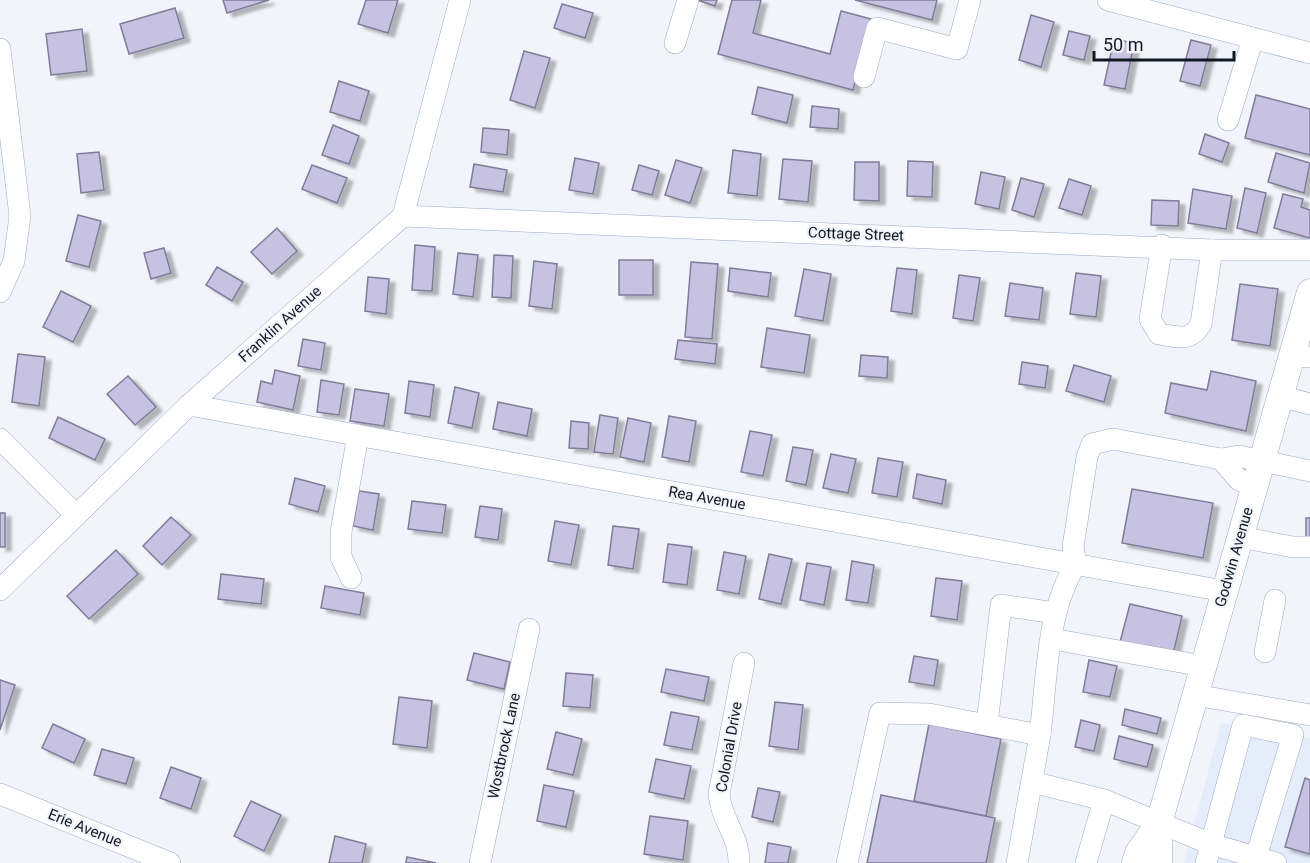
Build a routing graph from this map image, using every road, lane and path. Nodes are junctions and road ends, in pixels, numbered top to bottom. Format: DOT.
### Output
graph roads {
  1 [pos="460,0"];
  2 [pos="688,0"];
  3 [pos="970,0"];
  4 [pos="1108,0"];
  5 [pos="1253,38"];
  6 [pos="675,43"];
  7 [pos="0,50"];
  8 [pos="1310,53"];
  9 [pos="864,77"];
  10 [pos="1228,120"];
  11 [pos="403,216"];
  12 [pos="1162,246"];
  13 [pos="1212,250"];
  14 [pos="1310,250"];
  15 [pos="0,292"];
  16 [pos="1310,292"];
  17 [pos="1300,356"];
  18 [pos="1280,396"];
  19 [pos="1310,404"];
  20 [pos="189,405"];
  21 [pos="358,435"];
  22 [pos="0,439"];
  23 [pos="1221,459"];
  24 [pos="1262,460"];
  25 [pos="1310,471"];
  26 [pos="1254,486"];
  27 [pos="76,515"];
  28 [pos="1240,537"];
  29 [pos="1310,547"];
  30 [pos="1076,564"];
  31 [pos="351,578"];
  32 [pos="0,590"];
  33 [pos="1224,591"];
  34 [pos="1275,600"];
  35 [pos="1055,613"];
  36 [pos="529,629"];
  37 [pos="1052,639"];
  38 [pos="1265,652"];
  39 [pos="744,663"];
  40 [pos="1203,666"];
  41 [pos="1195,695"];
  42 [pos="1269,708"];
  43 [pos="1310,715"];
  44 [pos="987,724"];
  45 [pos="1261,729"];
  46 [pos="1040,735"];
  47 [pos="1032,782"];
  48 [pos="0,794"];
  49 [pos="1104,801"];
  50 [pos="1159,823"];
  51 [pos="1208,853"];
  52 [pos="1266,860"];
  53 [pos="170,863"];
  54 [pos="480,863"];
  55 [pos="740,863"];
  56 [pos="848,863"];
  57 [pos="1017,863"];
  58 [pos="1086,863"];
  59 [pos="1135,863"];
  60 [pos="1159,863"];
  1 -- 11 [label="street"];
  2 -- 6 [label="street"];
  3 -- 9 [label="street"];
  4 -- 5 [label="street"];
  5 -- 8 [label="street"];
  5 -- 10 [label="street"];
  7 -- 15 [label="street"];
  11 -- 12 [label="street, Cottage Street"];
  11 -- 20 [label="street, Franklin Avenue"];
  12 -- 13 [label="street, Cottage Street"];
  12 -- 13 [label="street"];
  13 -- 14 [label="street, Cottage Street"];
  16 -- 17 [label="main road, Godwin Avenue"];
  17 -- 18 [label="main road, Godwin Avenue"];
  18 -- 19 [label="street"];
  18 -- 24 [label="main road, Godwin Avenue"];
  20 -- 21 [label="street, Rea Avenue"];
  20 -- 27 [label="street, Franklin Avenue"];
  21 -- 30 [label="street, Rea Avenue"];
  21 -- 31 [label="street"];
  22 -- 27 [label="street"];
  23 -- 24 [label="street"];
  23 -- 26 [label="street"];
  23 -- 30 [label="street"];
  24 -- 25 [label="street"];
  24 -- 26 [label="main road, Godwin Avenue"];
  26 -- 28 [label="main road, Godwin Avenue"];
  27 -- 32 [label="street, Franklin Avenue"];
  28 -- 29 [label="street"];
  28 -- 33 [label="main road, Godwin Avenue"];
  30 -- 33 [label="street, Rea Avenue"];
  30 -- 35 [label="street"];
  33 -- 40 [label="main road, Godwin Avenue"];
  34 -- 38 [label="street"];
  35 -- 37 [label="street"];
  35 -- 44 [label="street"];
  36 -- 54 [label="street, Wostbrock Lane"];
  37 -- 40 [label="street"];
  37 -- 46 [label="street"];
  39 -- 55 [label="street, Colonial Drive"];
  40 -- 41 [label="main road, Godwin Avenue"];
  41 -- 42 [label="street"];
  41 -- 50 [label="main road, Godwin Avenue"];
  42 -- 43 [label="street"];
  42 -- 45 [label="street"];
  44 -- 46 [label="street"];
  44 -- 56 [label="street"];
  45 -- 51 [label="street"];
  45 -- 52 [label="street"];
  46 -- 47 [label="street"];
  47 -- 49 [label="street"];
  47 -- 57 [label="street"];
  48 -- 53 [label="street, Erie Avenue"];
  49 -- 50 [label="street"];
  49 -- 58 [label="street"];
  50 -- 51 [label="street"];
  50 -- 59 [label="main road, Godwin Avenue"];
  50 -- 60 [label="main road, Godwin Avenue"];
  51 -- 52 [label="street"];
}
